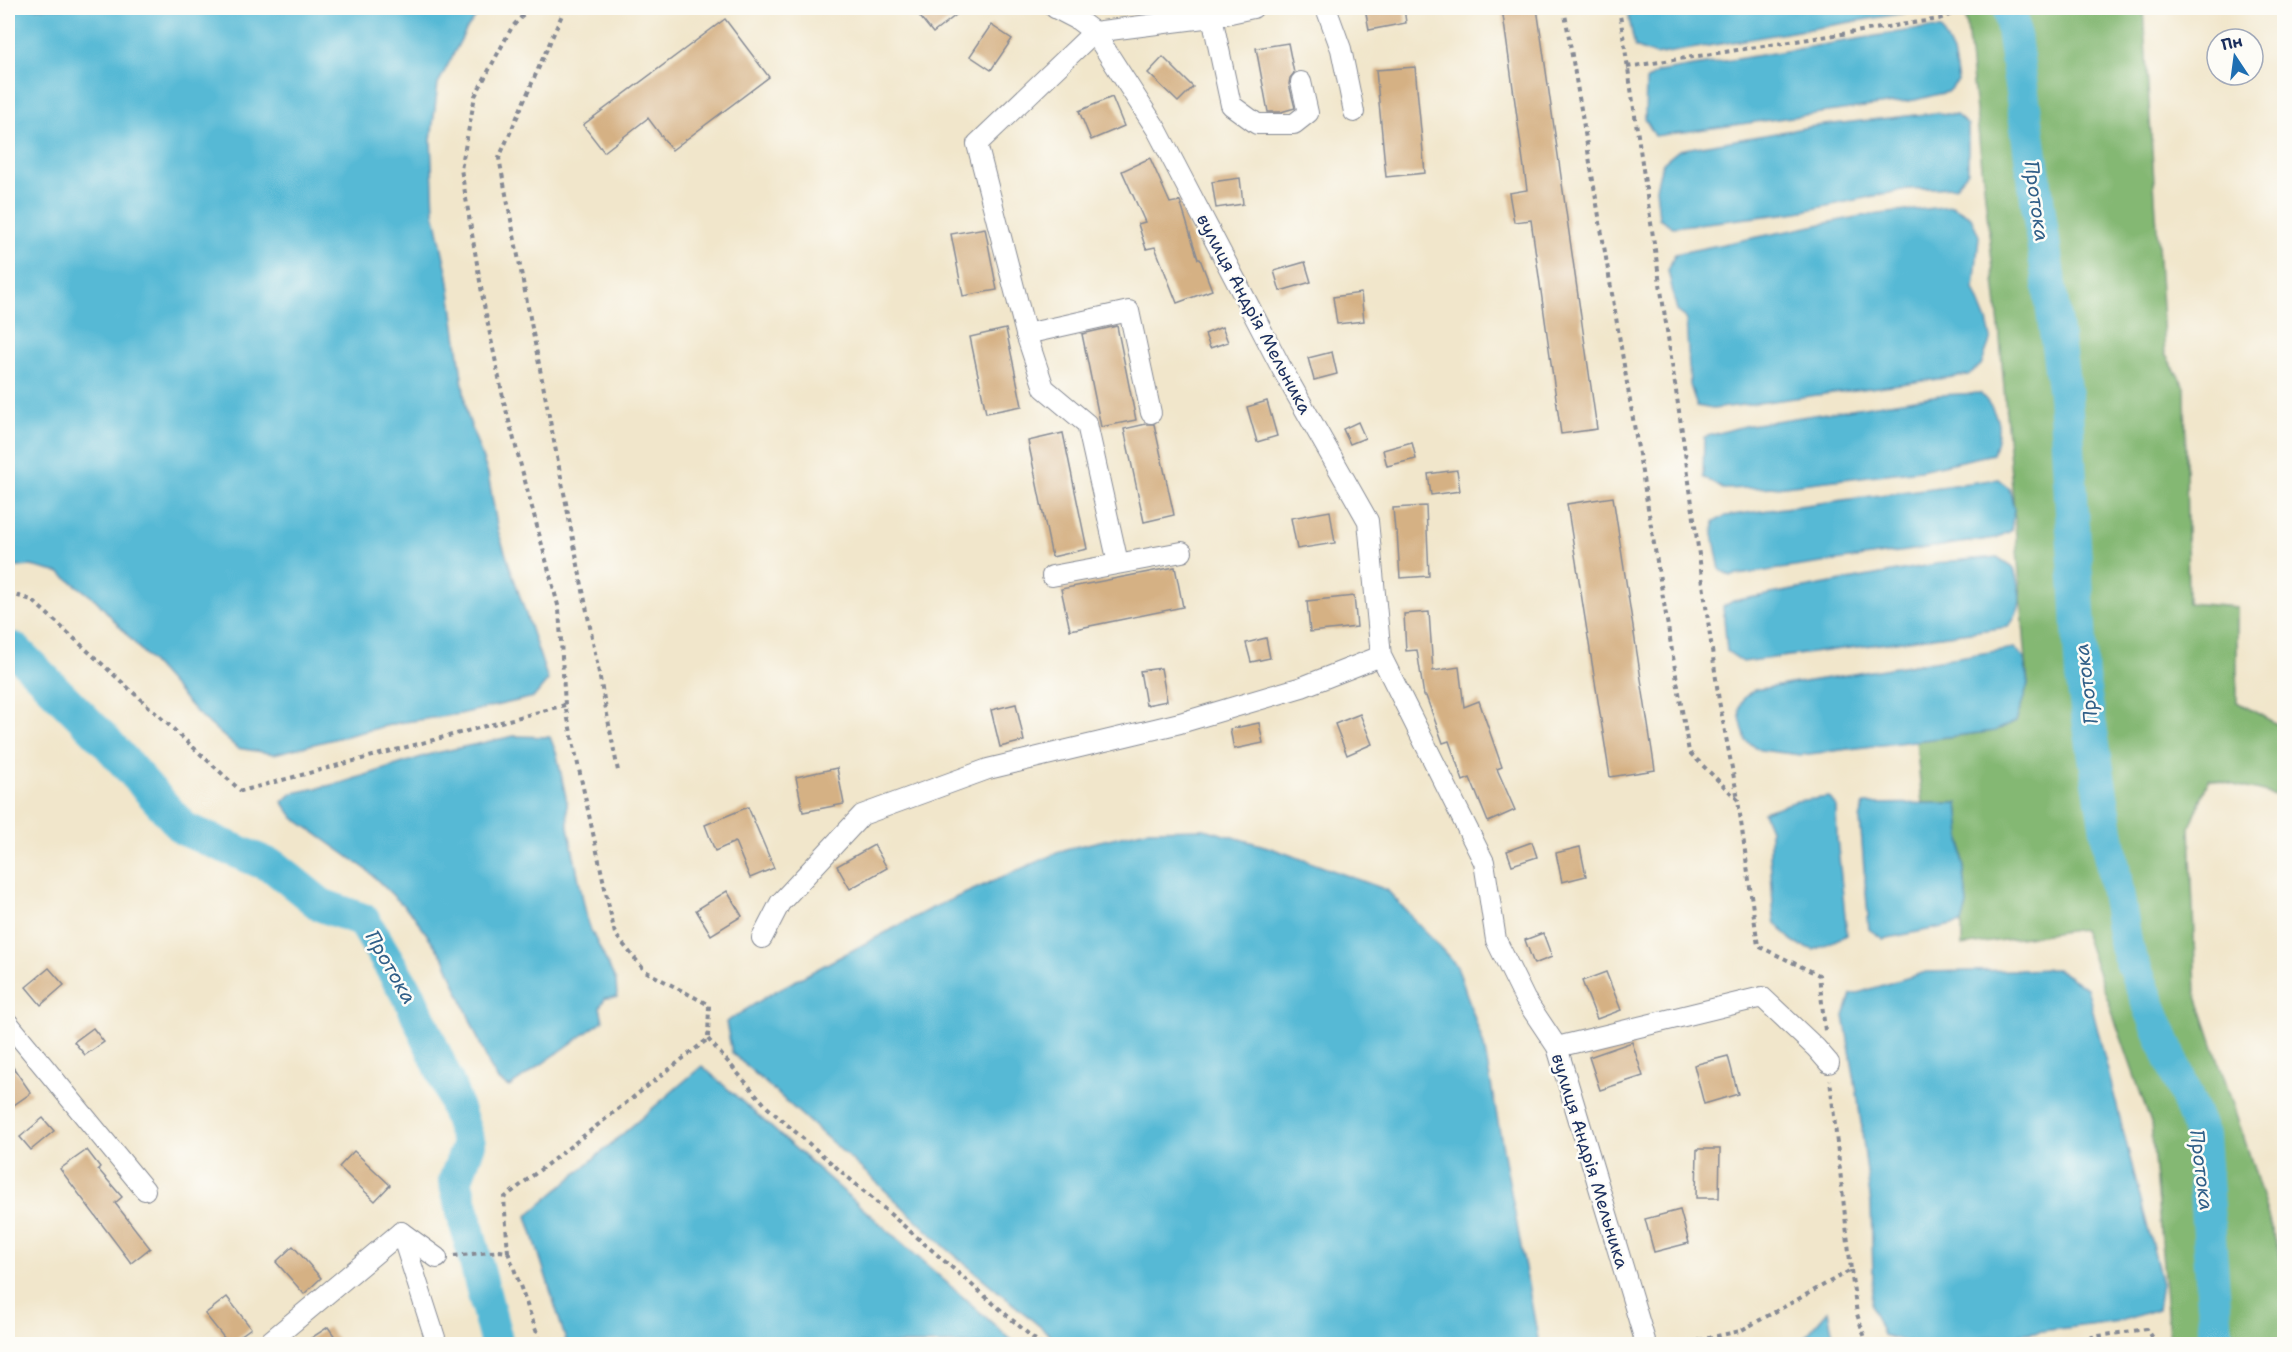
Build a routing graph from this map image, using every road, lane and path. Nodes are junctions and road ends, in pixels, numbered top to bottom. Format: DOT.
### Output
graph roads {
  1 [pos="530,8"];
  2 [pos="565,8"];
  3 [pos="1056,8"];
  4 [pos="1253,8"];
  5 [pos="1326,8"];
  6 [pos="1564,8"];
  7 [pos="1619,8"];
  8 [pos="1955,8"];
  9 [pos="1212,16"];
  10 [pos="1094,32"];
  11 [pos="1627,67"];
  12 [pos="1301,82"];
  13 [pos="1354,112"];
  14 [pos="1026,334"];
  15 [pos="1151,413"];
  16 [pos="1182,552"];
  17 [pos="1118,563"];
  18 [pos="1052,576"];
  19 [pos="8,592"];
  20 [pos="1381,656"];
  21 [pos="564,705"];
  22 [pos="618,771"];
  23 [pos="1738,800"];
  24 [pos="762,938"];
  25 [pos="8,1023"];
  26 [pos="708,1039"];
  27 [pos="1557,1047"];
  28 [pos="1828,1063"];
  29 [pos="145,1190"];
  30 [pos="401,1232"];
  31 [pos="508,1252"];
  32 [pos="437,1258"];
  33 [pos="1851,1270"];
  34 [pos="267,1344"];
  35 [pos="437,1344"];
  36 [pos="541,1344"];
  37 [pos="1040,1344"];
  38 [pos="1646,1344"];
  39 [pos="1682,1344"];
  40 [pos="1867,1344"];
  41 [pos="2045,1344"];
  42 [pos="2156,1344"];
  1 -- 21 [label="path"];
  2 -- 22 [label="path"];
  3 -- 10 [label="street, вулиця Андрія Мельника"];
  4 -- 9 [label="street"];
  5 -- 13 [label="street"];
  6 -- 23 [label="path"];
  7 -- 11 [label="path"];
  8 -- 11 [label="path"];
  9 -- 10 [label="street"];
  9 -- 12 [label="street"];
  10 -- 14 [label="street"];
  10 -- 20 [label="street, вулиця Андрія Мельника"];
  11 -- 23 [label="path"];
  14 -- 15 [label="street"];
  14 -- 17 [label="street"];
  16 -- 17 [label="street"];
  17 -- 18 [label="street"];
  19 -- 21 [label="path"];
  20 -- 24 [label="street"];
  20 -- 27 [label="street, вулиця Андрія Мельника"];
  21 -- 26 [label="path"];
  23 -- 28 [label="path"];
  25 -- 29 [label="street"];
  26 -- 31 [label="path"];
  26 -- 37 [label="path"];
  27 -- 28 [label="street"];
  27 -- 38 [label="street, вулиця Андрія Мельника"];
  28 -- 33 [label="path"];
  30 -- 32 [label="street"];
  30 -- 34 [label="street"];
  30 -- 35 [label="street"];
  31 -- 32 [label="path"];
  31 -- 36 [label="path"];
  33 -- 39 [label="path"];
  33 -- 40 [label="path"];
  41 -- 42 [label="path"];
}
